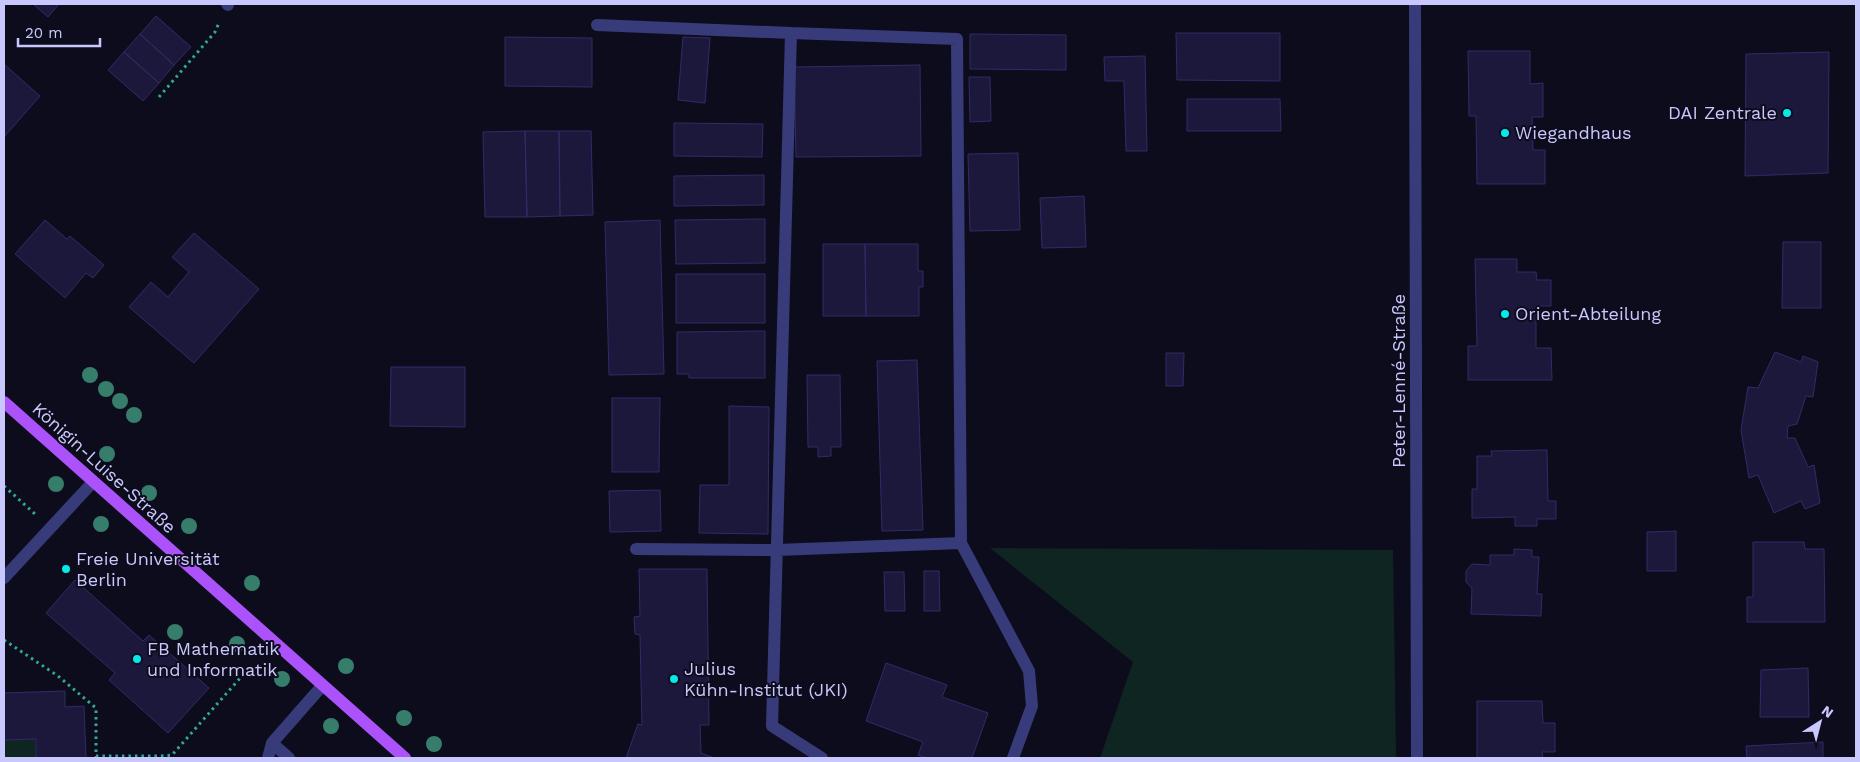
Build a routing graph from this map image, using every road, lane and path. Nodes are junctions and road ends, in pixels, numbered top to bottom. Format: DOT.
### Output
graph roads {
  1 [pos="228,4"];
  2 [pos="1415,4"];
  3 [pos="597,25"];
  4 [pos="791,33"];
  5 [pos="159,96"];
  6 [pos="4,402"];
  7 [pos="93,482"];
  8 [pos="4,486"];
  9 [pos="50,528"];
  10 [pos="961,544"];
  11 [pos="636,549"];
  12 [pos="777,550"];
  13 [pos="4,578"];
  14 [pos="4,640"];
  15 [pos="249,668"];
  16 [pos="322,686"];
  17 [pos="272,743"];
  18 [pos="161,757"];
  19 [pos="268,758"];
  20 [pos="289,758"];
  21 [pos="405,758"];
  22 [pos="822,758"];
  23 [pos="1013,758"];
  24 [pos="1417,758"];
  1 -- 5 [label="path"];
  2 -- 24 [label="street, Peter-Lenné-Straße"];
  3 -- 4 [label="street"];
  4 -- 10 [label="street"];
  4 -- 12 [label="street"];
  6 -- 7 [label="main road, Königin-Luise-Straße"];
  7 -- 9 [label="street"];
  7 -- 16 [label="main road, Königin-Luise-Straße"];
  8 -- 9 [label="path"];
  9 -- 13 [label="street"];
  10 -- 12 [label="street"];
  10 -- 23 [label="street"];
  11 -- 12 [label="street"];
  12 -- 22 [label="street"];
  14 -- 18 [label="path"];
  15 -- 18 [label="path"];
  16 -- 17 [label="street"];
  16 -- 21 [label="main road, Königin-Luise-Straße"];
  17 -- 19 [label="street"];
  17 -- 20 [label="street"];
}
